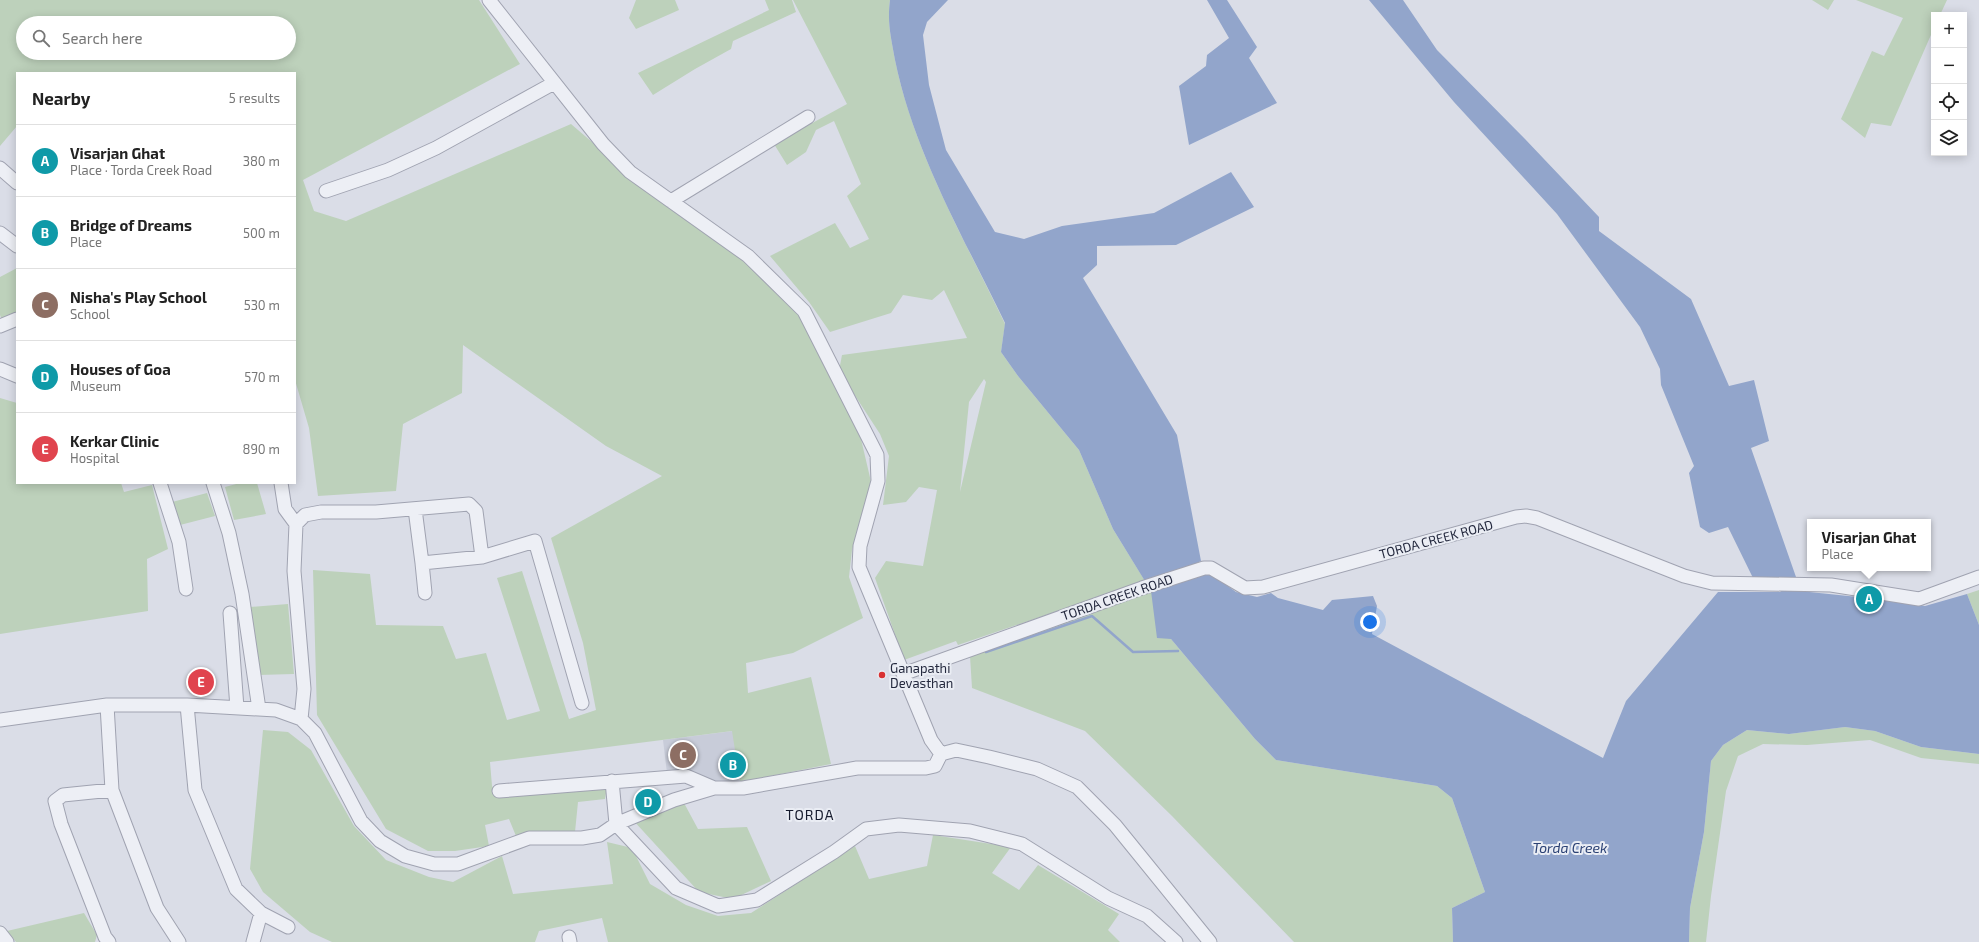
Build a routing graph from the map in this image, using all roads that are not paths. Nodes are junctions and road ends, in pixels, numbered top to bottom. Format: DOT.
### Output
graph roads {
  1 [pos="489,0"];
  2 [pos="554,83"];
  3 [pos="808,117"];
  4 [pos="0,168"];
  5 [pos="16,182"];
  6 [pos="326,191"];
  7 [pos="671,201"];
  8 [pos="0,233"];
  9 [pos="16,245"];
  10 [pos="16,319"];
  11 [pos="0,326"];
  12 [pos="0,369"];
  13 [pos="16,376"];
  14 [pos="160,484"];
  15 [pos="214,484"];
  16 [pos="281,484"];
  17 [pos="415,509"];
  18 [pos="296,524"];
  19 [pos="482,557"];
  20 [pos="422,563"];
  21 [pos="1979,577"];
  22 [pos="186,589"];
  23 [pos="425,593"];
  24 [pos="230,613"];
  25 [pos="904,674"];
  26 [pos="582,703"];
  27 [pos="107,705"];
  28 [pos="186,705"];
  29 [pos="237,708"];
  30 [pos="259,709"];
  31 [pos="301,719"];
  32 [pos="0,720"];
  33 [pos="941,754"];
  34 [pos="612,782"];
  35 [pos="714,788"];
  36 [pos="112,790"];
  37 [pos="499,791"];
  38 [pos="616,824"];
  39 [pos="261,913"];
  40 [pos="288,927"];
  41 [pos="0,933"];
  42 [pos="105,940"];
  43 [pos="7,942"];
  44 [pos="179,942"];
  45 [pos="253,942"];
  46 [pos="1176,942"];
  47 [pos="1210,942"];
  1 -- 2 [label="street"];
  2 -- 6 [label="street"];
  2 -- 7 [label="street"];
  3 -- 7 [label="street"];
  4 -- 5 [label="street"];
  7 -- 25 [label="street"];
  8 -- 9 [label="street"];
  10 -- 11 [label="street"];
  12 -- 13 [label="street"];
  14 -- 22 [label="street"];
  15 -- 30 [label="street"];
  16 -- 18 [label="street"];
  17 -- 18 [label="street"];
  17 -- 19 [label="street"];
  17 -- 20 [label="street"];
  18 -- 31 [label="street"];
  19 -- 20 [label="street"];
  19 -- 26 [label="street"];
  20 -- 23 [label="street"];
  21 -- 25 [label="street, TORDA CREEK ROAD"];
  24 -- 29 [label="street"];
  25 -- 33 [label="street"];
  27 -- 28 [label="street"];
  27 -- 32 [label="street"];
  27 -- 36 [label="street"];
  28 -- 29 [label="street"];
  28 -- 39 [label="street"];
  29 -- 30 [label="street"];
  30 -- 31 [label="street"];
  31 -- 38 [label="street"];
  33 -- 35 [label="street"];
  33 -- 47 [label="street"];
  34 -- 35 [label="street"];
  34 -- 37 [label="street"];
  34 -- 38 [label="street"];
  35 -- 38 [label="street"];
  36 -- 42 [label="street"];
  36 -- 44 [label="street"];
  38 -- 46 [label="street"];
  39 -- 40 [label="street"];
  39 -- 45 [label="street"];
  41 -- 43 [label="street"];
}
